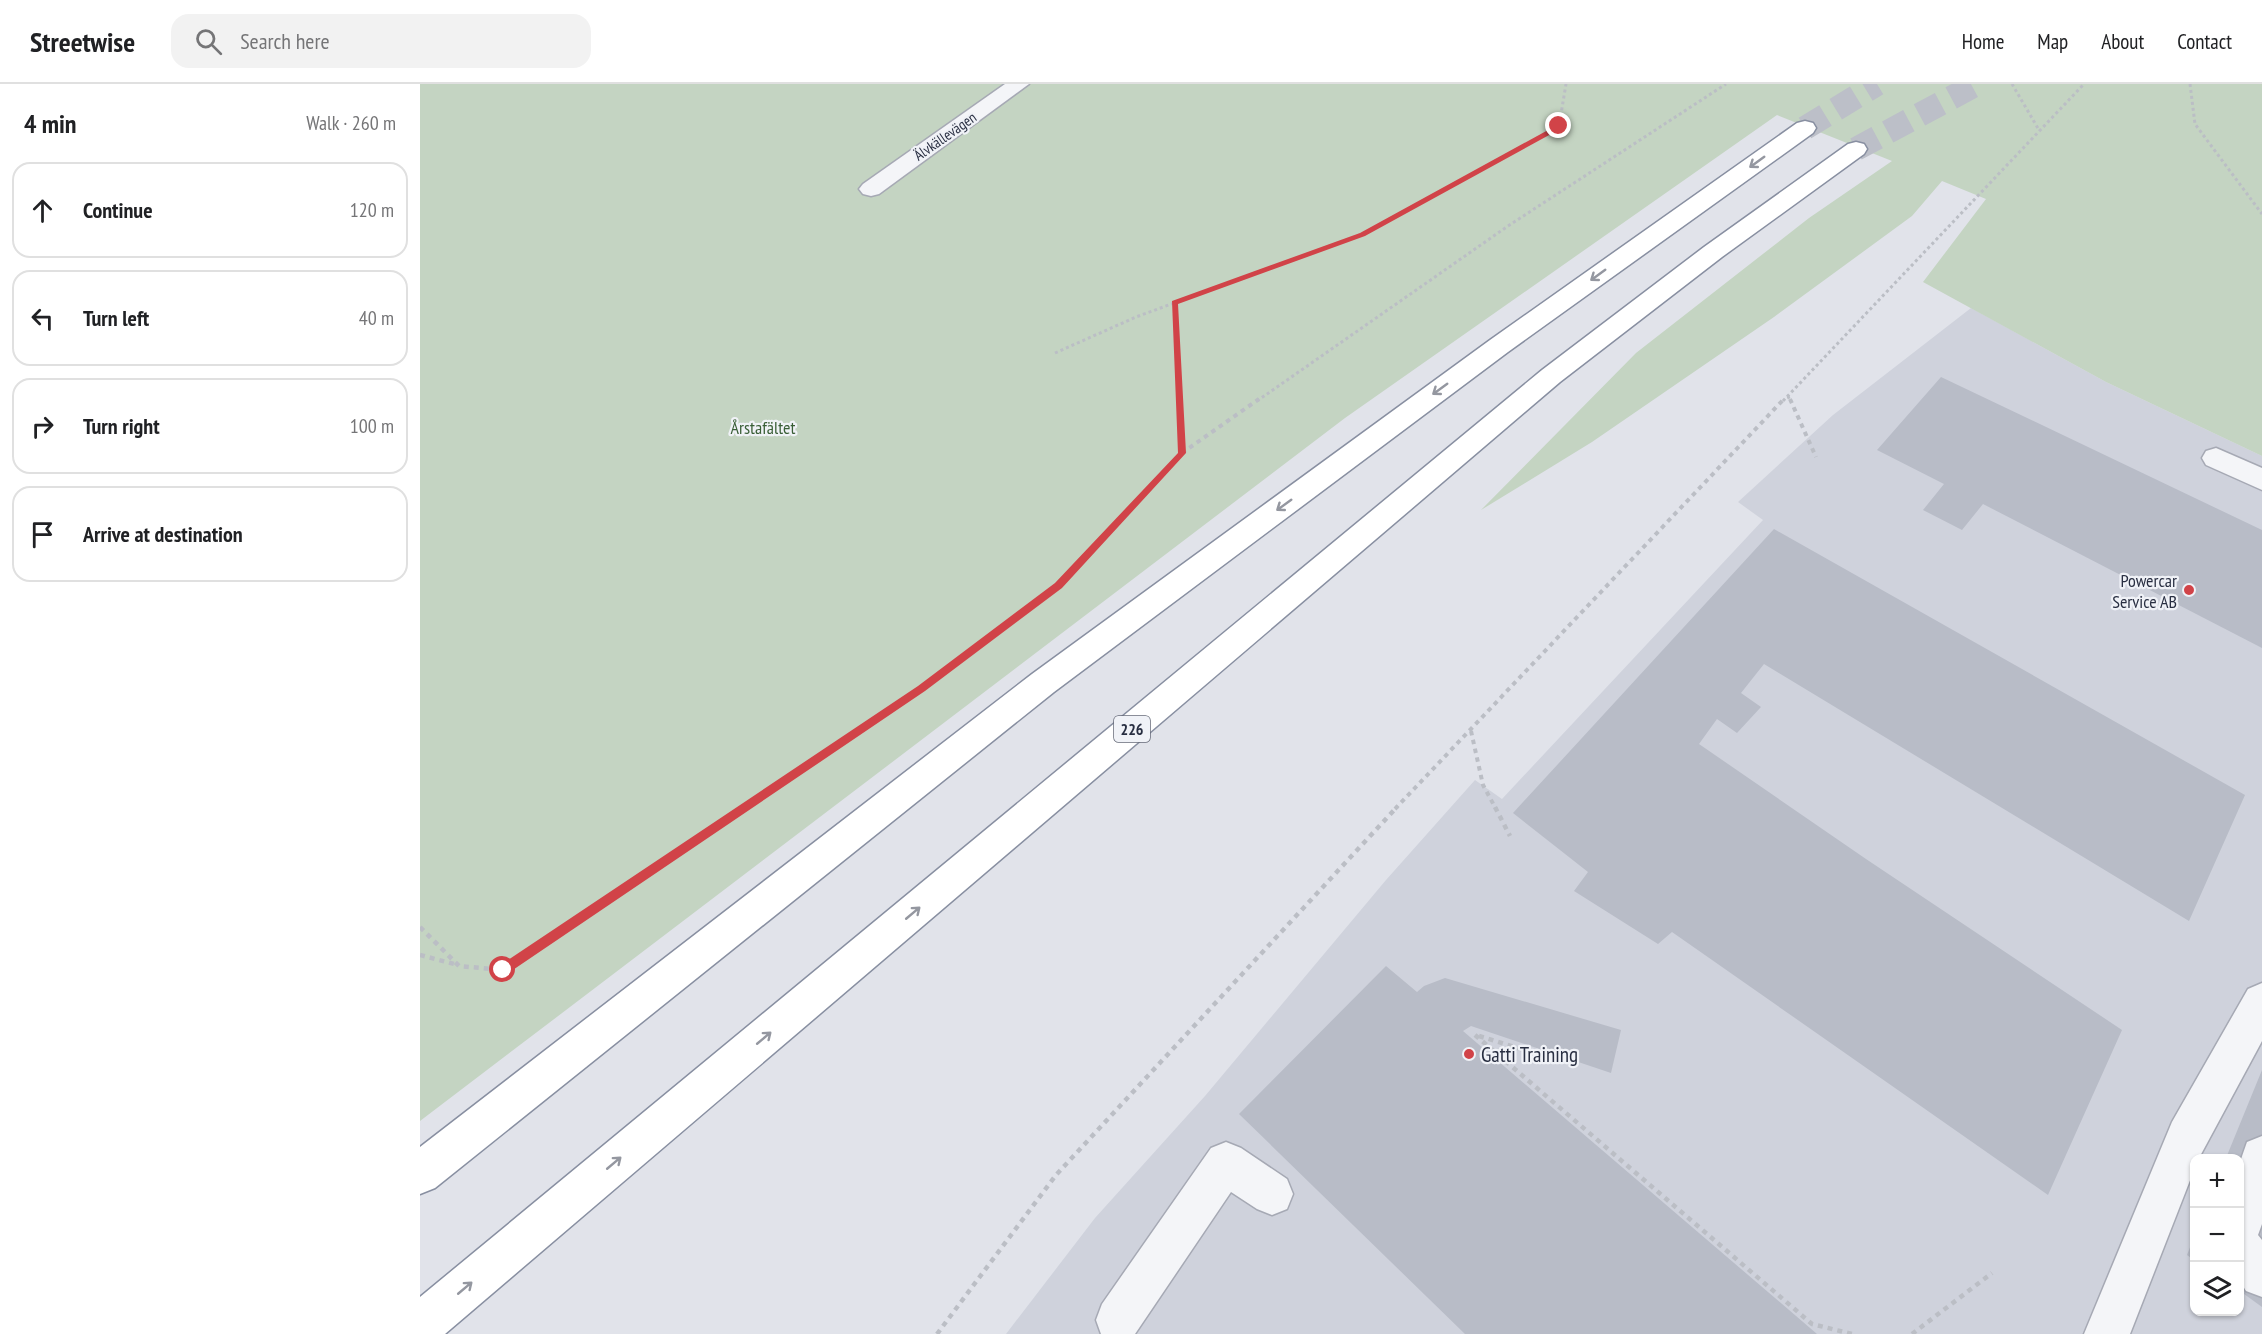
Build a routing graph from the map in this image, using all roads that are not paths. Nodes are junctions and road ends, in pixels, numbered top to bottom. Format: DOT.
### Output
graph roads {
  1 [pos="1019,84"];
  2 [pos="1805,128"];
  3 [pos="1856,149"];
  4 [pos="871,189"];
  5 [pos="2216,458"];
  6 [pos="2262,480"];
  7 [pos="2262,1002"];
  8 [pos="2262,1157"];
  9 [pos="420,1173"];
  10 [pos="1272,1194"];
  11 [pos="2244,1213"];
  12 [pos="2244,1252"];
  13 [pos="2262,1275"];
  14 [pos="420,1326"];
  15 [pos="1119,1329"];
  16 [pos="2107,1334"];
  1 -- 4 [label="street, Älvkällevägen"];
  2 -- 9 [label="highway, one-way"];
  14 -- 3 [label="highway, 226, one-way"];
  5 -- 6 [label="street"];
  7 -- 16 [label="street"];
  8 -- 11 [label="street"];
  10 -- 15 [label="street"];
  12 -- 13 [label="street"];
}
